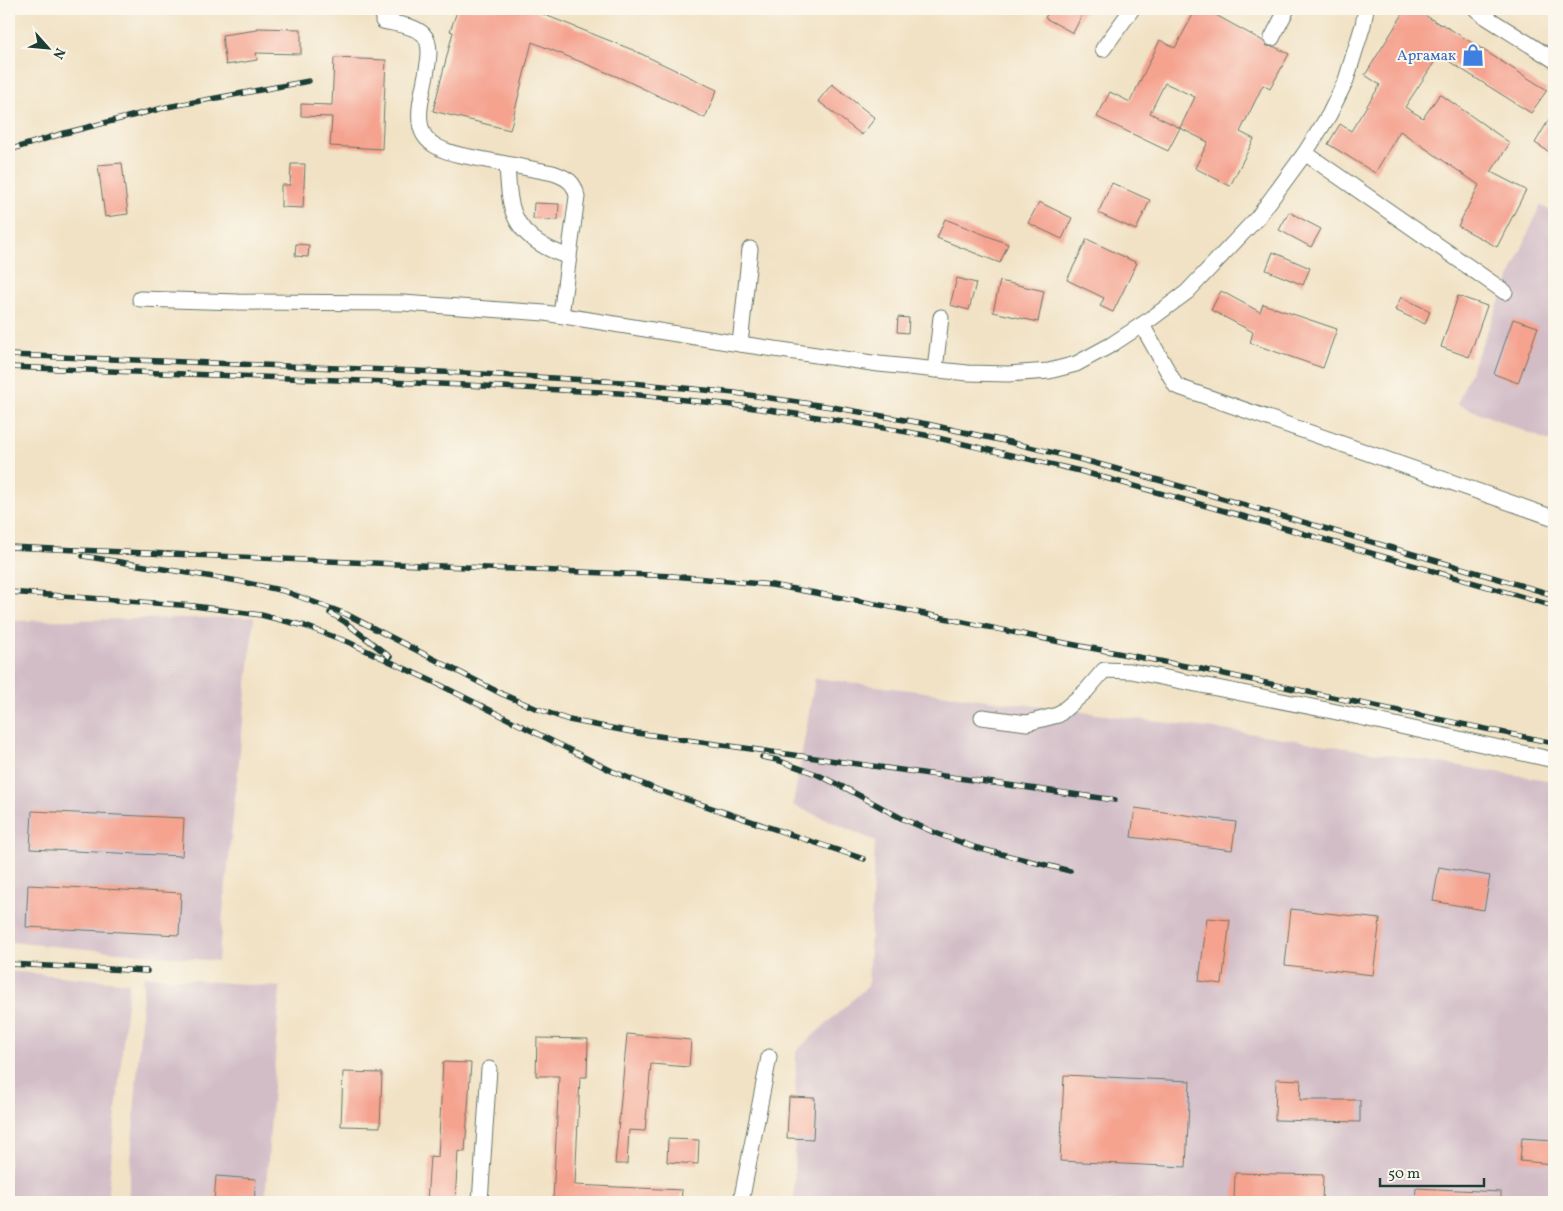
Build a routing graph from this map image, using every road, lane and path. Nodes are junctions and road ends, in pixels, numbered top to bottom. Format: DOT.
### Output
graph roads {
  1 [pos="1132,9"];
  2 [pos="1287,9"];
  3 [pos="1366,9"];
  4 [pos="1476,9"];
  5 [pos="383,21"];
  6 [pos="1272,38"];
  7 [pos="1103,49"];
  8 [pos="1554,60"];
  9 [pos="1305,153"];
  10 [pos="507,165"];
  11 [pos="750,249"];
  12 [pos="569,257"];
  13 [pos="1505,292"];
  14 [pos="140,299"];
  15 [pos="561,315"];
  16 [pos="941,317"];
  17 [pos="1142,325"];
  18 [pos="740,344"];
  19 [pos="935,370"];
  20 [pos="1554,518"];
  21 [pos="982,717"];
  22 [pos="1554,760"];
  23 [pos="769,1057"];
  24 [pos="490,1069"];
  25 [pos="480,1202"];
  26 [pos="741,1202"];
  1 -- 7 [label="street"];
  2 -- 6 [label="street"];
  3 -- 9 [label="street"];
  4 -- 8 [label="street"];
  5 -- 10 [label="street"];
  9 -- 13 [label="street"];
  9 -- 17 [label="street"];
  10 -- 12 [label="street"];
  10 -- 12 [label="street"];
  11 -- 18 [label="street"];
  12 -- 15 [label="street"];
  14 -- 15 [label="street"];
  15 -- 18 [label="street"];
  16 -- 19 [label="street"];
  17 -- 19 [label="street"];
  17 -- 20 [label="street"];
  18 -- 19 [label="street"];
  21 -- 22 [label="street"];
  23 -- 26 [label="street"];
  24 -- 25 [label="street"];
}
